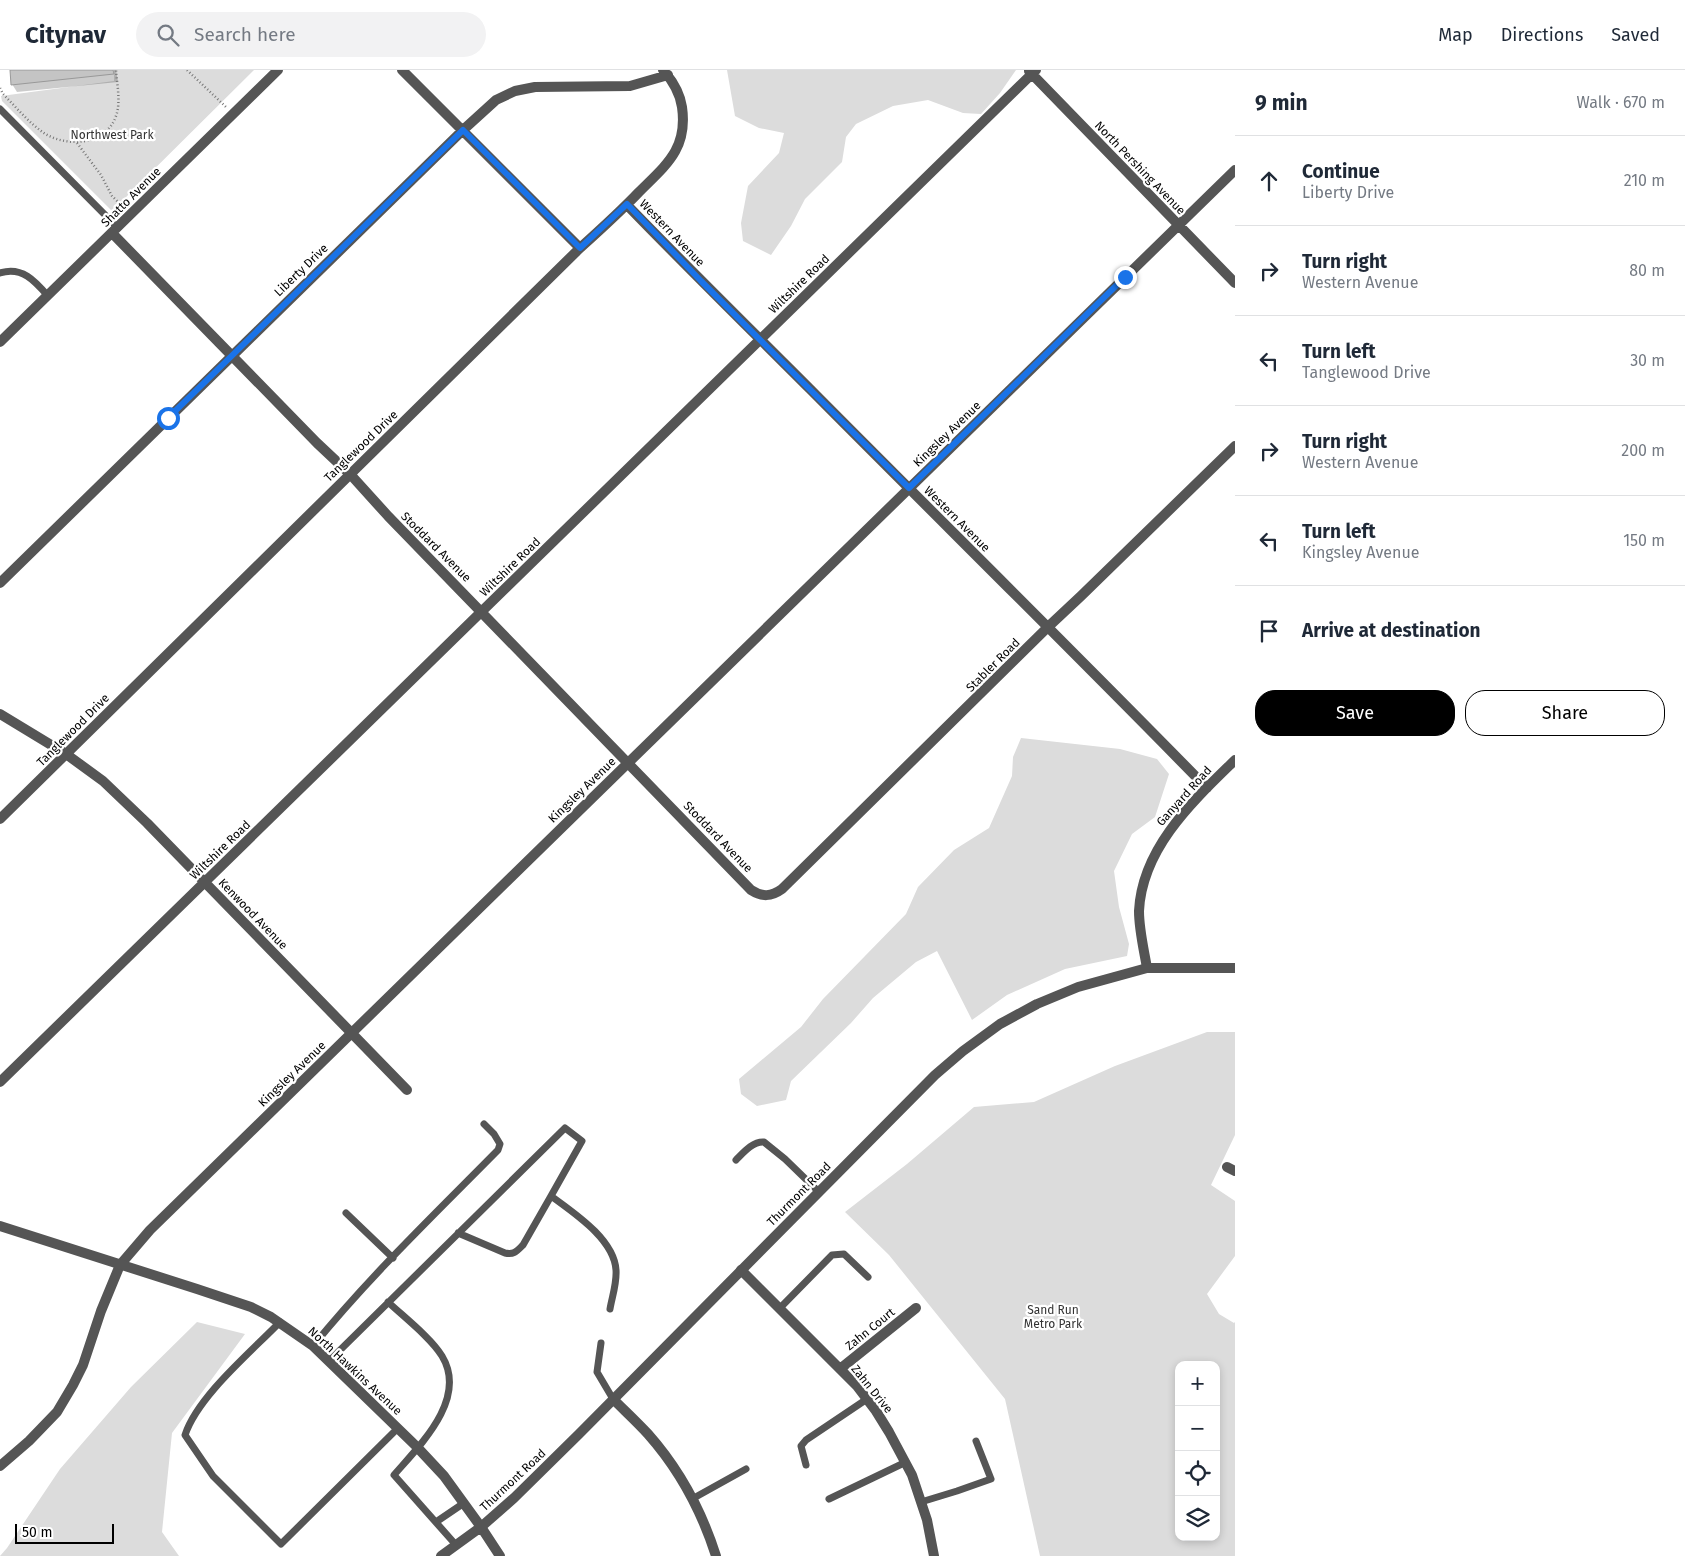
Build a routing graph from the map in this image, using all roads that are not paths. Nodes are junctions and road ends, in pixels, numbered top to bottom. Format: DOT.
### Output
graph roads {
  1 [pos="278,70"];
  2 [pos="402,70"];
  3 [pos="1032,71"];
  4 [pos="666,72"];
  5 [pos="0,109"];
  6 [pos="463,130"];
  7 [pos="1235,170"];
  8 [pos="627,204"];
  9 [pos="1179,224"];
  10 [pos="115,230"];
  11 [pos="580,248"];
  12 [pos="0,273"];
  13 [pos="1235,283"];
  14 [pos="48,296"];
  15 [pos="760,340"];
  16 [pos="0,342"];
  17 [pos="232,355"];
  18 [pos="1235,446"];
  19 [pos="350,474"];
  20 [pos="909,488"];
  21 [pos="0,583"];
  22 [pos="482,611"];
  23 [pos="1048,626"];
  24 [pos="0,714"];
  25 [pos="66,754"];
  26 [pos="1235,760"];
  27 [pos="628,763"];
  28 [pos="1207,788"];
  29 [pos="0,818"];
  30 [pos="205,882"];
  31 [pos="765,895"];
  32 [pos="1148,968"];
  33 [pos="1235,968"];
  34 [pos="351,1033"];
  35 [pos="0,1082"];
  36 [pos="407,1090"];
  37 [pos="484,1124"];
  38 [pos="736,1160"];
  39 [pos="819,1192"];
  40 [pos="551,1196"];
  41 [pos="346,1213"];
  42 [pos="0,1226"];
  43 [pos="458,1233"];
  44 [pos="393,1258"];
  45 [pos="120,1265"];
  46 [pos="741,1270"];
  47 [pos="868,1276"];
  48 [pos="388,1302"];
  49 [pos="916,1308"];
  50 [pos="610,1309"];
  51 [pos="779,1309"];
  52 [pos="280,1322"];
  53 [pos="601,1343"];
  54 [pos="313,1346"];
  55 [pos="329,1361"];
  56 [pos="840,1369"];
  57 [pos="613,1399"];
  58 [pos="867,1399"];
  59 [pos="398,1428"];
  60 [pos="976,1441"];
  61 [pos="418,1448"];
  62 [pos="906,1462"];
  63 [pos="806,1465"];
  64 [pos="0,1466"];
  65 [pos="746,1469"];
  66 [pos="692,1499"];
  67 [pos="829,1500"];
  68 [pos="921,1502"];
  69 [pos="464,1503"];
  70 [pos="436,1522"];
  71 [pos="481,1527"];
  72 [pos="456,1545"];
  73 [pos="441,1556"];
  74 [pos="500,1556"];
  75 [pos="716,1556"];
  76 [pos="934,1556"];
  1 -- 10 [label="street, Shatto Avenue"];
  2 -- 6 [label="street"];
  3 -- 9 [label="street, North Pershing Avenue"];
  3 -- 15 [label="street, Wiltshire Road"];
  4 -- 6 [label="street, Liberty Drive"];
  4 -- 8 [label="street, Tanglewood Drive"];
  5 -- 10 [label="lane"];
  6 -- 11 [label="street"];
  6 -- 17 [label="street, Liberty Drive"];
  7 -- 9 [label="street, Kingsley Avenue"];
  8 -- 11 [label="street, Tanglewood Drive"];
  8 -- 15 [label="street, Western Avenue"];
  9 -- 13 [label="street, North Pershing Avenue"];
  9 -- 20 [label="street, Kingsley Avenue"];
  10 -- 14 [label="street, Shatto Avenue"];
  10 -- 17 [label="street, Stoddard Avenue"];
  11 -- 19 [label="street, Tanglewood Drive"];
  12 -- 14 [label="lane"];
  14 -- 16 [label="street, Shatto Avenue"];
  15 -- 20 [label="street, Western Avenue"];
  15 -- 22 [label="street, Wiltshire Road"];
  17 -- 19 [label="street, Stoddard Avenue"];
  17 -- 21 [label="street, Liberty Drive"];
  18 -- 23 [label="street, Stabler Road"];
  19 -- 22 [label="street, Stoddard Avenue"];
  19 -- 25 [label="street, Tanglewood Drive"];
  20 -- 23 [label="street, Western Avenue"];
  20 -- 27 [label="street, Kingsley Avenue"];
  22 -- 27 [label="street, Stoddard Avenue"];
  22 -- 30 [label="street, Wiltshire Road"];
  23 -- 28 [label="street, Western Avenue"];
  23 -- 31 [label="street, Stabler Road"];
  24 -- 25 [label="street, Kenwood Avenue"];
  25 -- 29 [label="street, Tanglewood Drive"];
  25 -- 30 [label="street, Kenwood Avenue"];
  26 -- 28 [label="street, Ganyard Road"];
  27 -- 31 [label="street, Stoddard Avenue"];
  27 -- 34 [label="street, Kingsley Avenue"];
  28 -- 32 [label="street, Ganyard Road"];
  30 -- 34 [label="street, Kenwood Avenue"];
  30 -- 35 [label="street, Wiltshire Road"];
  32 -- 33 [label="street, Thurmont Road"];
  32 -- 39 [label="street, Thurmont Road"];
  34 -- 36 [label="street, Kenwood Avenue"];
  34 -- 45 [label="street, Kingsley Avenue"];
  37 -- 44 [label="lane"];
  38 -- 39 [label="lane"];
  39 -- 46 [label="street, Thurmont Road"];
  40 -- 43 [label="lane"];
  40 -- 43 [label="lane"];
  40 -- 50 [label="lane"];
  41 -- 44 [label="lane"];
  42 -- 45 [label="street, North Hawkins Avenue"];
  43 -- 48 [label="lane"];
  44 -- 54 [label="lane"];
  45 -- 52 [label="street, North Hawkins Avenue"];
  45 -- 64 [label="street, Kingsley Avenue"];
  46 -- 51 [label="street, Zahn Drive"];
  46 -- 57 [label="street, Thurmont Road"];
  47 -- 51 [label="lane"];
  48 -- 55 [label="lane"];
  48 -- 61 [label="lane"];
  49 -- 56 [label="street, Zahn Court"];
  51 -- 56 [label="street, Zahn Drive"];
  52 -- 54 [label="street, North Hawkins Avenue"];
  52 -- 59 [label="lane"];
  53 -- 57 [label="lane"];
  54 -- 55 [label="street, North Hawkins Avenue"];
  55 -- 59 [label="street, North Hawkins Avenue"];
  56 -- 58 [label="street, Zahn Drive"];
  57 -- 66 [label="street"];
  57 -- 71 [label="street, Thurmont Road"];
  58 -- 62 [label="street, Zahn Drive"];
  58 -- 63 [label="lane"];
  59 -- 61 [label="street, North Hawkins Avenue"];
  60 -- 68 [label="lane"];
  61 -- 69 [label="street, North Hawkins Avenue"];
  61 -- 70 [label="lane"];
  62 -- 67 [label="lane"];
  62 -- 68 [label="street, Zahn Drive"];
  65 -- 66 [label="lane"];
  66 -- 75 [label="street"];
  68 -- 76 [label="street, Zahn Drive"];
  69 -- 70 [label="lane"];
  69 -- 71 [label="street, North Hawkins Avenue"];
  70 -- 72 [label="lane"];
  71 -- 72 [label="street, Thurmont Road"];
  71 -- 74 [label="street, North Hawkins Avenue"];
  72 -- 73 [label="street, Thurmont Road"];
}
